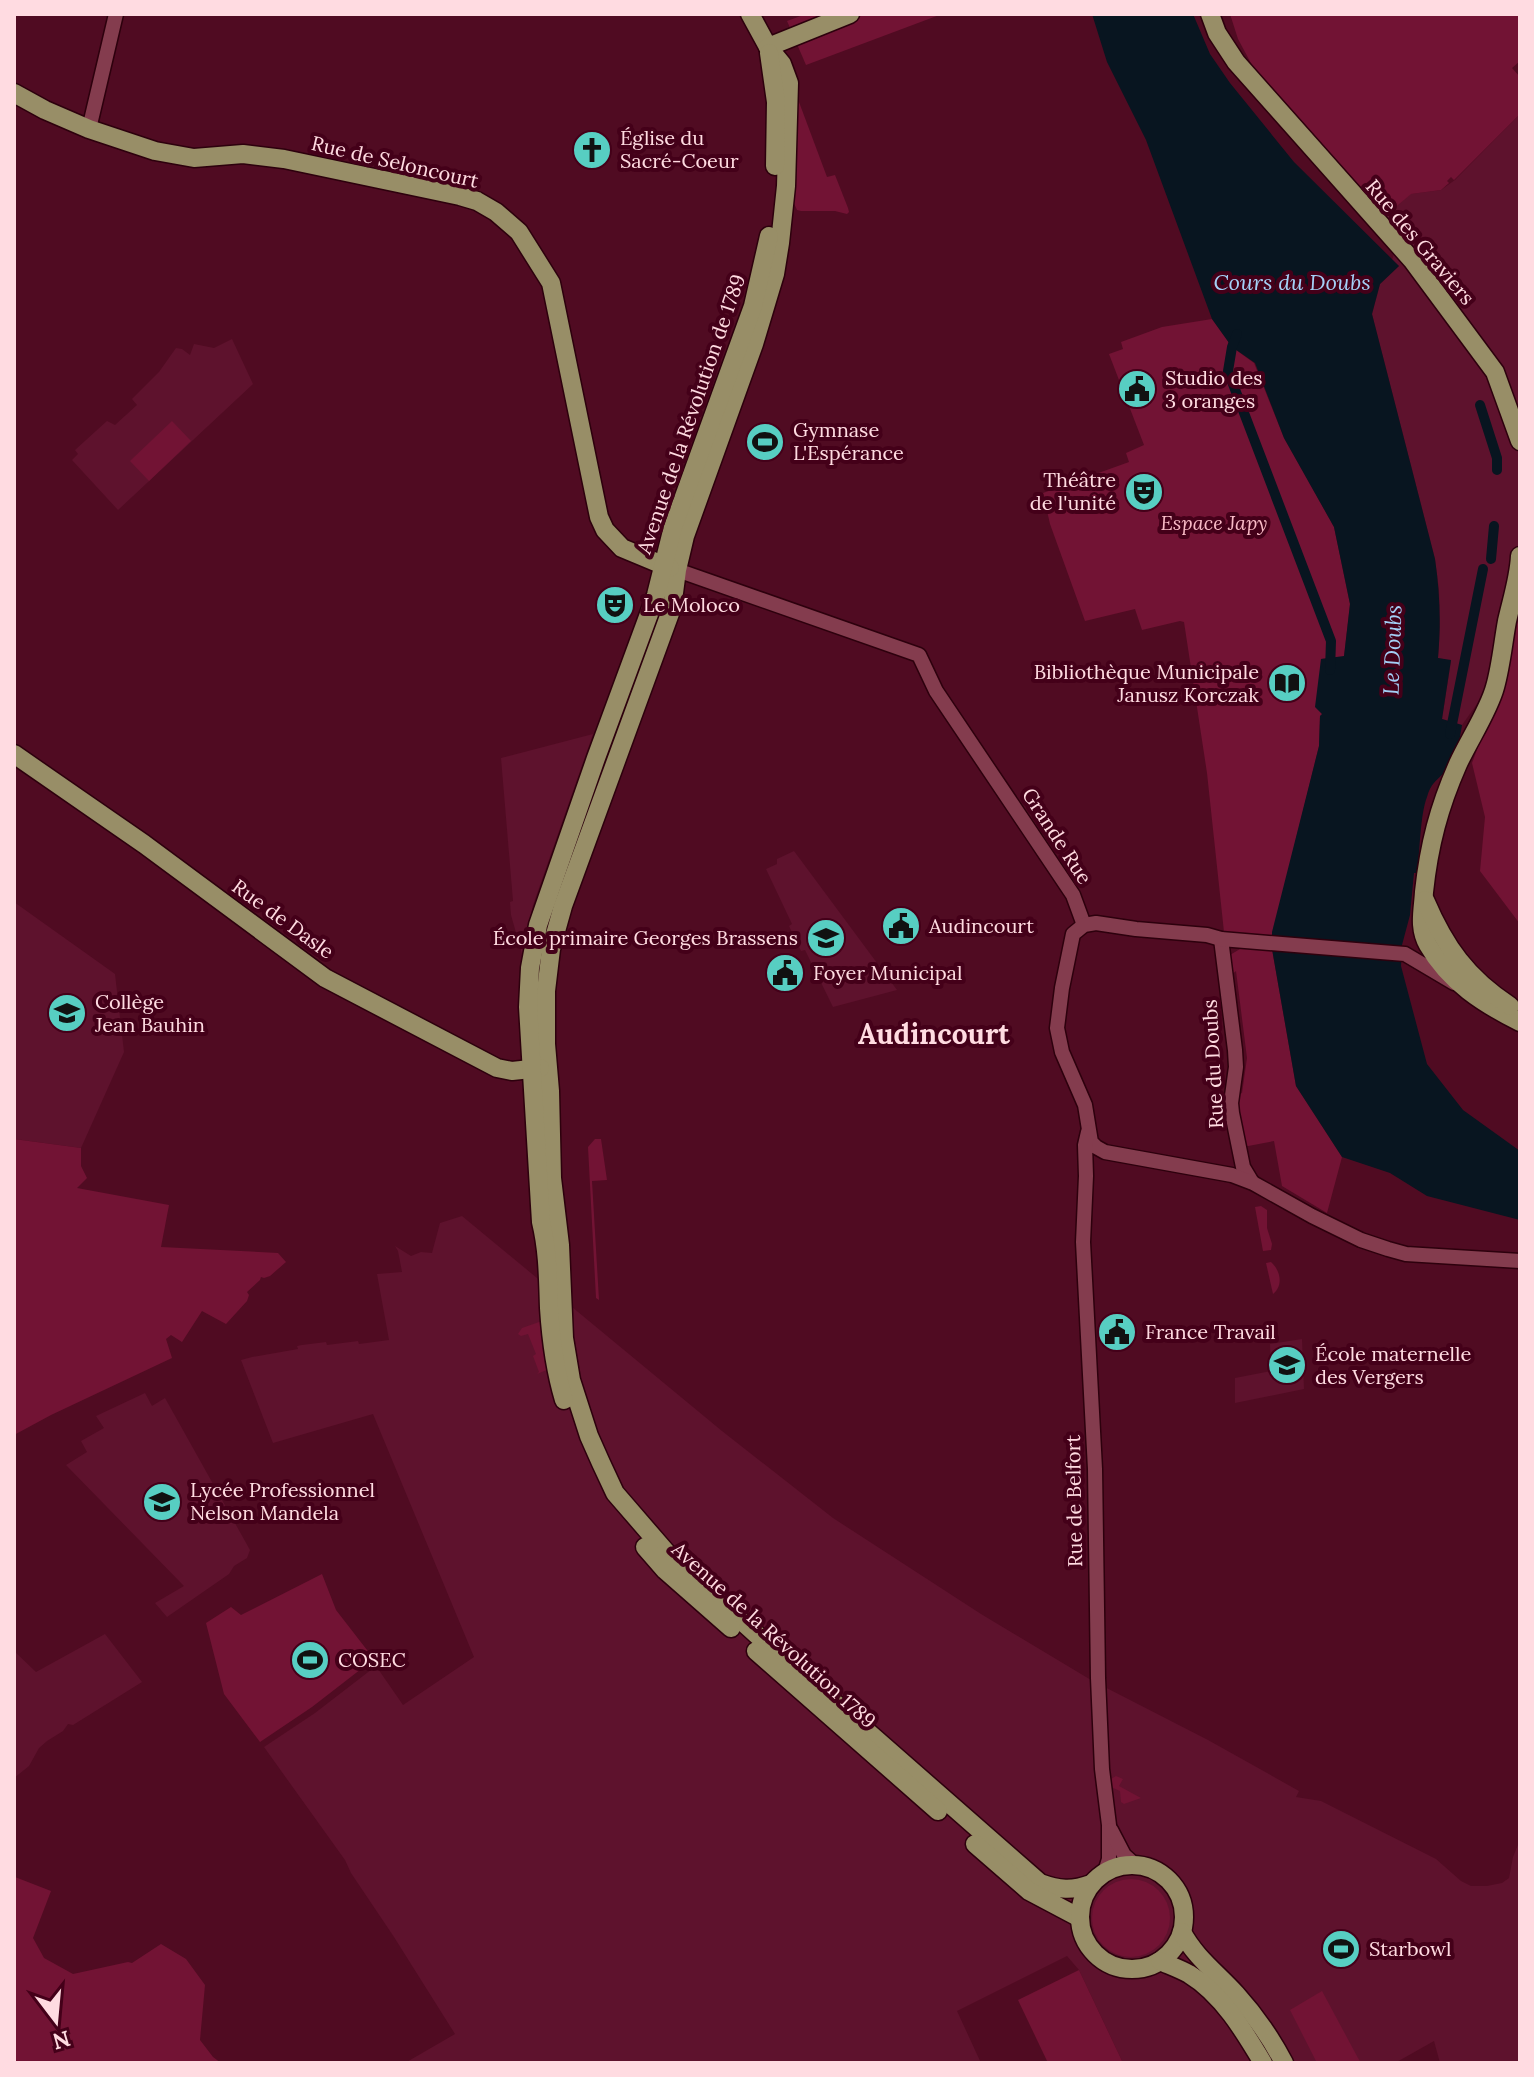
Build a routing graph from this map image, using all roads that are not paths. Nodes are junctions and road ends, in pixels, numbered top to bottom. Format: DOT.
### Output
graph roads {
  1 [pos="116,14"];
  2 [pos="750,14"];
  3 [pos="850,14"];
  4 [pos="1210,14"];
  5 [pos="1221,14"];
  6 [pos="768,47"];
  7 [pos="1259,88"];
  8 [pos="14,93"];
  9 [pos="89,129"];
  10 [pos="1520,441"];
  11 [pos="599,517"];
  12 [pos="661,542"];
  13 [pos="1520,556"];
  14 [pos="669,567"];
  15 [pos="919,655"];
  16 [pos="14,754"];
  17 [pos="1424,898"];
  18 [pos="1084,925"];
  19 [pos="1221,939"];
  20 [pos="1428,945"];
  21 [pos="1405,954"];
  22 [pos="1462,986"];
  23 [pos="1519,1015"];
  24 [pos="539,1069"];
  25 [pos="1088,1132"];
  26 [pos="1105,1152"];
  27 [pos="544,1161"];
  28 [pos="1085,1170"];
  29 [pos="1238,1171"];
  30 [pos="1520,1261"];
  31 [pos="1109,1825"];
  32 [pos="1135,1865"];
  33 [pos="1098,1878"];
  34 [pos="1080,1918"];
  35 [pos="1182,1932"];
  36 [pos="1160,1961"];
  37 [pos="1263,2063"];
  38 [pos="1284,2063"];
  1 -- 9 [label="street"];
  2 -- 6 [label="main road"];
  3 -- 6 [label="main road"];
  4 -- 7 [label="main road, Rue des Graviers"];
  5 -- 7 [label="main road, Rue des Graviers"];
  6 -- 12 [label="main road, Avenue de la Révolution de 1789"];
  6 -- 14 [label="main road, Avenue de la Révolution de 1789"];
  7 -- 10 [label="main road, Rue des Graviers"];
  8 -- 9 [label="main road, Rue de Seloncourt"];
  9 -- 11 [label="main road, Rue de Seloncourt"];
  11 -- 12 [label="main road"];
  11 -- 14 [label="main road, Rue de Seloncourt"];
  12 -- 14 [label="main road, Avenue de la Révolution de 1789"];
  13 -- 17 [label="main road"];
  14 -- 15 [label="street, Rue de Seloncourt"];
  14 -- 24 [label="main road, Avenue de la Révolution de 1789"];
  15 -- 18 [label="street, Grande Rue"];
  16 -- 24 [label="main road, Rue de Dasle"];
  17 -- 20 [label="main road"];
  17 -- 23 [label="main road"];
  18 -- 19 [label="street"];
  18 -- 25 [label="street"];
  19 -- 21 [label="street"];
  19 -- 29 [label="street, Rue du Doubs"];
  20 -- 21 [label="street"];
  20 -- 22 [label="main road"];
  20 -- 23 [label="street"];
  21 -- 22 [label="street"];
  22 -- 23 [label="main road"];
  24 -- 27 [label="main road, Avenue de la Révolution de 1789"];
  25 -- 26 [label="street"];
  25 -- 28 [label="street, Rue de Belfort"];
  26 -- 28 [label="street"];
  26 -- 29 [label="street"];
  27 -- 33 [label="main road, Avenue de la Révolution 1789"];
  27 -- 34 [label="main road, Avenue de la Révolution 1789"];
  28 -- 31 [label="street, Rue de Belfort"];
  29 -- 30 [label="street"];
  31 -- 32 [label="street, Rue de Belfort"];
  31 -- 33 [label="street, Rue de Belfort"];
  32 -- 33 [label="main road"];
  32 -- 35 [label="main road"];
  33 -- 34 [label="main road"];
  34 -- 36 [label="main road"];
  35 -- 36 [label="main road"];
  35 -- 38 [label="main road"];
  36 -- 37 [label="main road"];
}
